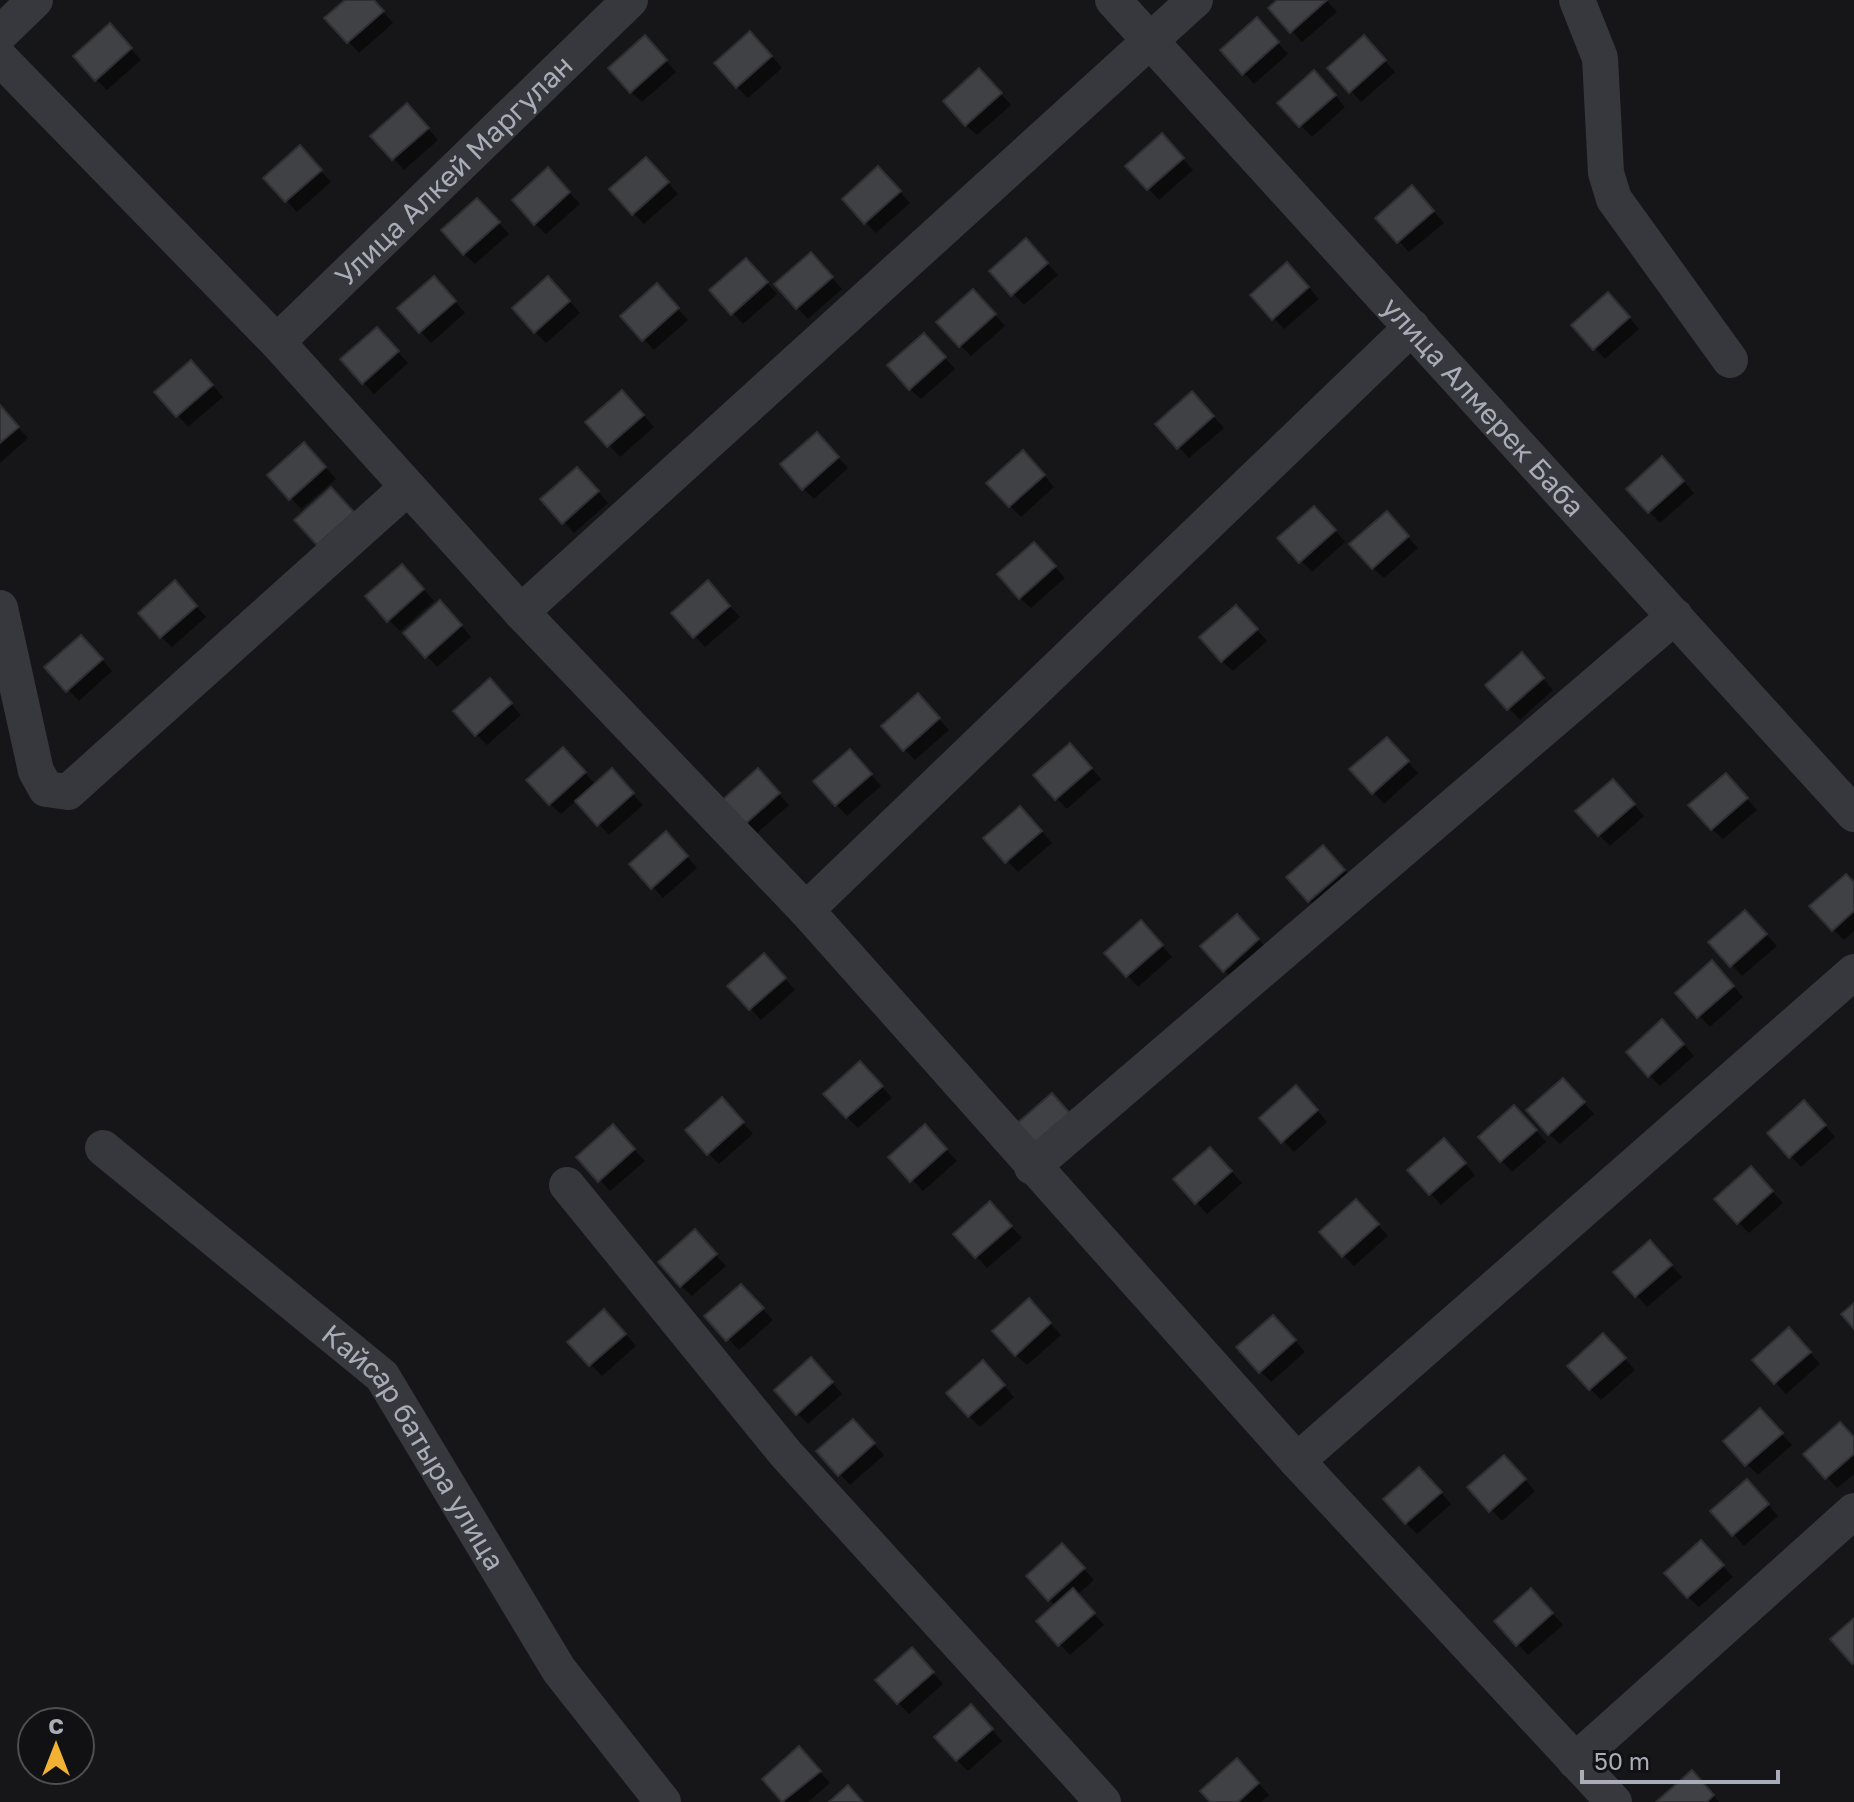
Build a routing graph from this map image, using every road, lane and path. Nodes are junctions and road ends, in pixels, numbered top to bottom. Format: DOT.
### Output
graph roads {
  1 [pos="35,0"];
  2 [pos="630,0"];
  3 [pos="1113,0"];
  4 [pos="1195,0"];
  5 [pos="1577,0"];
  6 [pos="0,34"];
  7 [pos="1151,43"];
  8 [pos="0,58"];
  9 [pos="1412,327"];
  10 [pos="277,342"];
  11 [pos="1730,360"];
  12 [pos="408,487"];
  13 [pos="0,608"];
  14 [pos="521,612"];
  15 [pos="1675,616"];
  16 [pos="1854,814"];
  17 [pos="806,910"];
  18 [pos="1854,972"];
  19 [pos="103,1148"];
  20 [pos="1032,1167"];
  21 [pos="567,1185"];
  22 [pos="1297,1461"];
  23 [pos="1854,1511"];
  24 [pos="1575,1761"];
  25 [pos="663,1802"];
  26 [pos="1103,1802"];
  27 [pos="1614,1802"];
  1 -- 6 [label="street"];
  2 -- 10 [label="street, Улица Алкей Маргулан"];
  3 -- 7 [label="street, улица Алмерек Баба"];
  4 -- 7 [label="street"];
  5 -- 11 [label="street"];
  7 -- 9 [label="street, улица Алмерек Баба"];
  7 -- 14 [label="street"];
  8 -- 10 [label="street"];
  9 -- 15 [label="street, улица Алмерек Баба"];
  9 -- 17 [label="street"];
  10 -- 12 [label="street"];
  12 -- 13 [label="street"];
  12 -- 14 [label="street"];
  14 -- 17 [label="street"];
  15 -- 16 [label="street, улица Алмерек Баба"];
  15 -- 20 [label="street"];
  17 -- 20 [label="street"];
  18 -- 22 [label="street"];
  19 -- 25 [label="street, Кайсар батыра улица"];
  20 -- 22 [label="street"];
  21 -- 26 [label="street"];
  22 -- 24 [label="street"];
  23 -- 24 [label="street"];
  24 -- 27 [label="street"];
}
